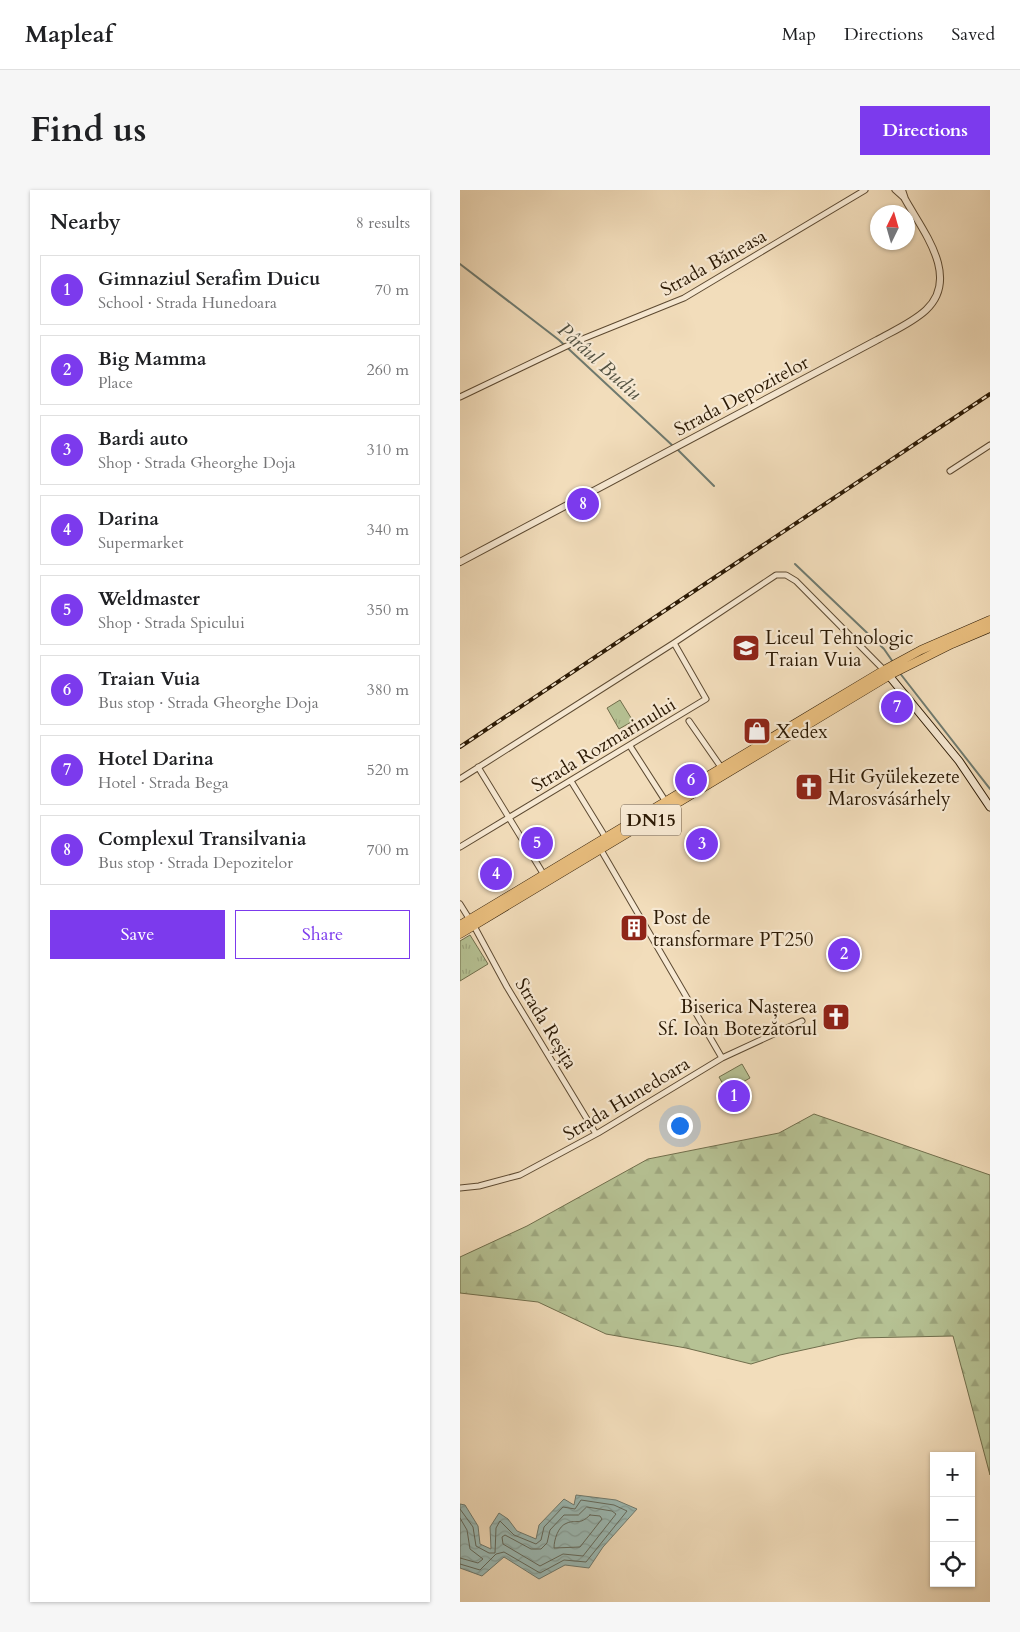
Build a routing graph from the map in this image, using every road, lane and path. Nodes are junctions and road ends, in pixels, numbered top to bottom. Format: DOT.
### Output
graph roads {
  1 [pos="865,190"];
  2 [pos="895,190"];
  3 [pos="904,190"];
  4 [pos="905,199"];
  5 [pos="460,397"];
  6 [pos="990,444"];
  7 [pos="950,471"];
  8 [pos="460,562"];
  9 [pos="990,620"];
  10 [pos="990,628"];
  11 [pos="674,643"];
  12 [pos="900,665"];
  13 [pos="888,672"];
  14 [pos="689,720"];
  15 [pos="630,746"];
  16 [pos="478,767"];
  17 [pos="724,772"];
  18 [pos="460,779"];
  19 [pos="571,781"];
  20 [pos="666,802"];
  21 [pos="990,807"];
  22 [pos="509,818"];
  23 [pos="606,838"];
  24 [pos="460,847"];
  25 [pos="601,850"];
  26 [pos="544,875"];
  27 [pos="460,904"];
  28 [pos="472,923"];
  29 [pos="460,926"];
  30 [pos="460,934"];
  31 [pos="802,1020"];
  32 [pos="722,1058"];
  33 [pos="596,1134"];
  34 [pos="460,1188"];
  1 -- 5 [label="street, Strada Băneasa"];
  2 -- 4 [label="street, Strada Depozitelor"];
  3 -- 4 [label="street, Strada Depozitelor"];
  4 -- 8 [label="street, Strada Depozitelor"];
  6 -- 7 [label="street"];
  9 -- 12 [label="main road, DN15"];
  10 -- 12 [label="main road, DN15"];
  11 -- 13 [label="street"];
  11 -- 15 [label="street, Strada Rozmarinului"];
  11 -- 16 [label="street"];
  12 -- 13 [label="main road, DN15"];
  13 -- 17 [label="main road, DN15"];
  13 -- 21 [label="main road"];
  14 -- 17 [label="street"];
  15 -- 19 [label="street, Strada Rozmarinului"];
  15 -- 20 [label="street"];
  16 -- 18 [label="street"];
  16 -- 22 [label="street"];
  17 -- 20 [label="main road, DN15"];
  17 -- 25 [label="main road, DN15"];
  19 -- 22 [label="street, Strada Rozmarinului"];
  19 -- 23 [label="street"];
  20 -- 23 [label="main road, DN15"];
  22 -- 24 [label="street, Strada Rozmarinului"];
  22 -- 26 [label="street"];
  23 -- 26 [label="main road, DN15"];
  25 -- 28 [label="main road, DN15"];
  25 -- 32 [label="street"];
  26 -- 28 [label="main road, DN15"];
  27 -- 28 [label="street, Strada Reșița"];
  28 -- 29 [label="main road, DN15"];
  28 -- 30 [label="main road, DN15"];
  28 -- 33 [label="street, Strada Reșița"];
  31 -- 32 [label="street, Strada Hunedoara"];
  32 -- 33 [label="street, Strada Hunedoara"];
  33 -- 34 [label="street, Strada Hunedoara"];
}
